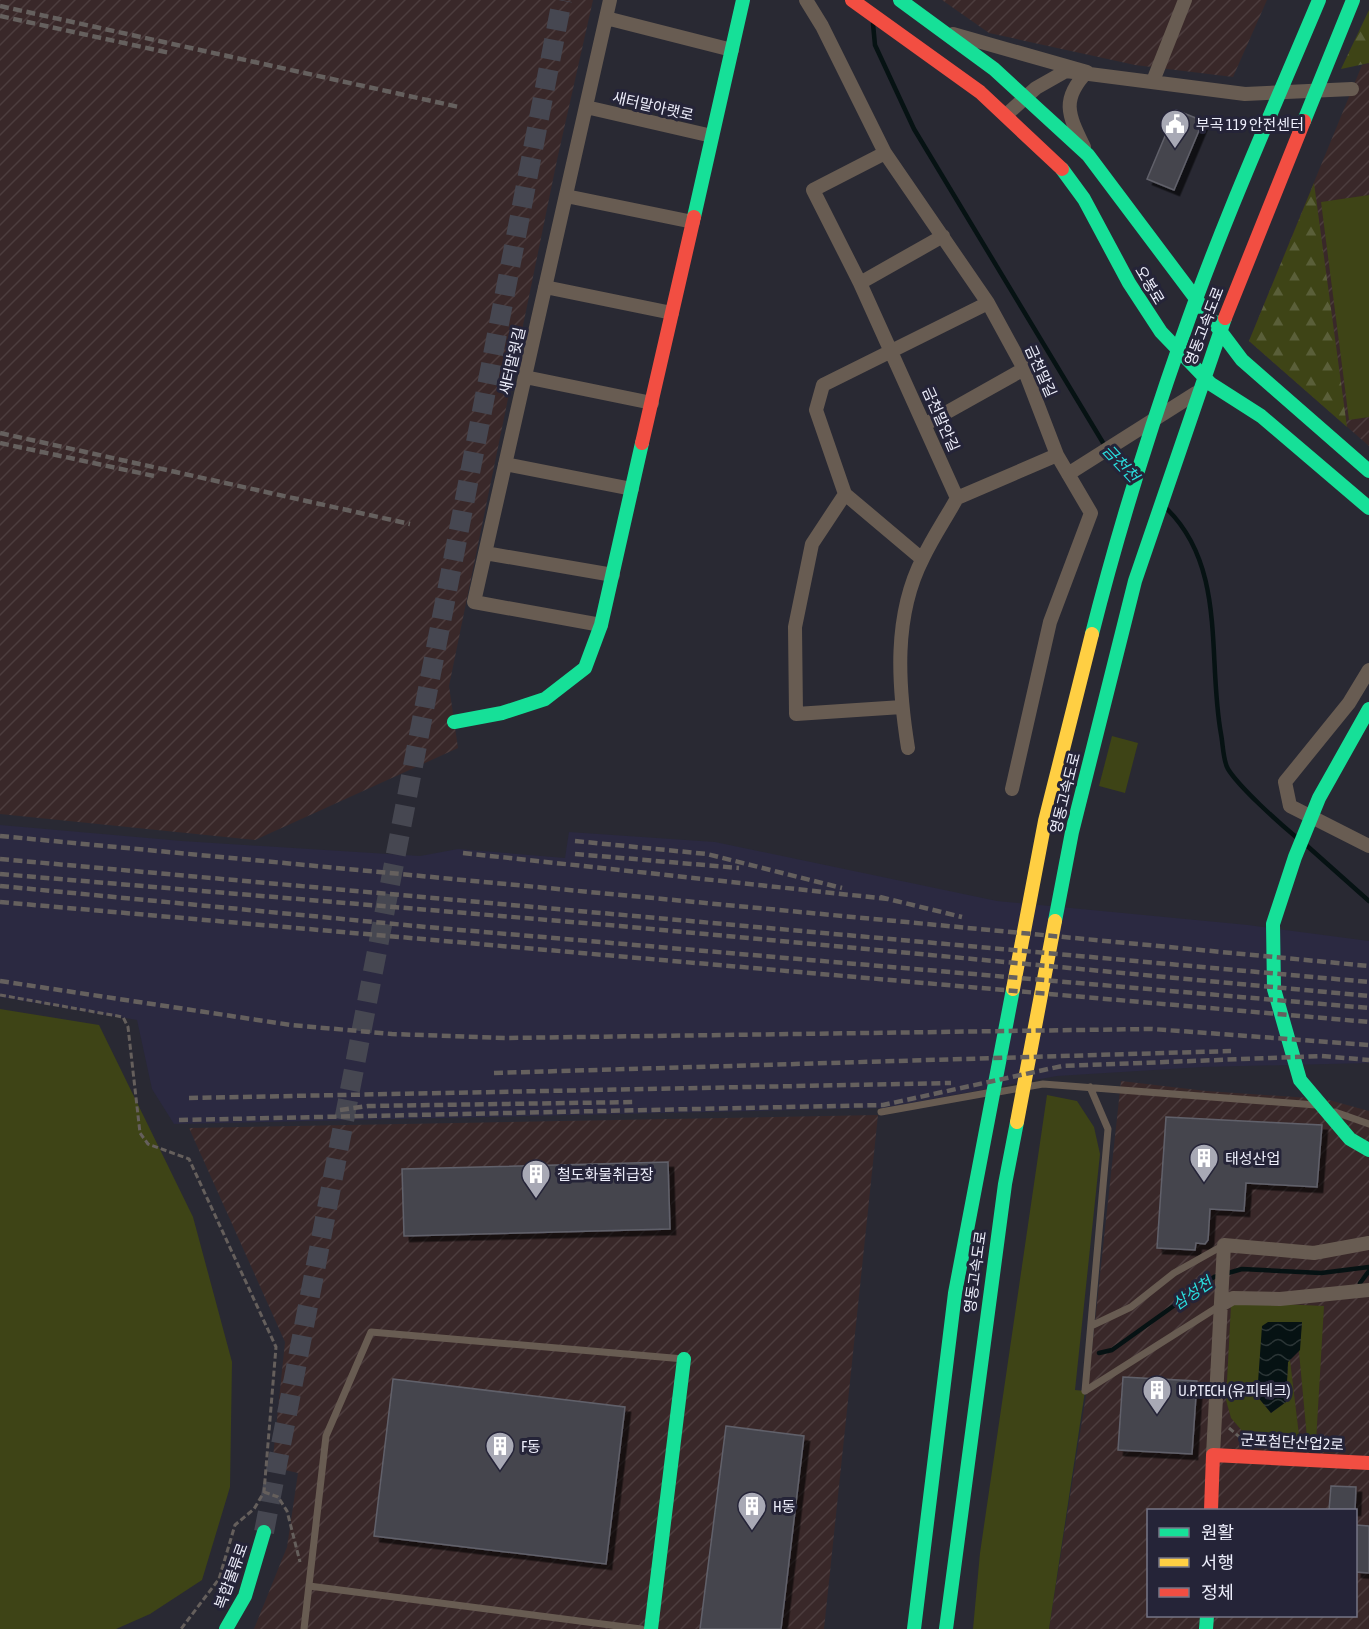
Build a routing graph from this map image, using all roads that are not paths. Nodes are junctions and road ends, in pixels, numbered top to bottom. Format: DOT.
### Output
graph roads {
  1 [pos="610,0"];
  2 [pos="743,0"];
  3 [pos="806,0"];
  4 [pos="852,0"];
  5 [pos="900,0"];
  6 [pos="1185,0"];
  7 [pos="1319,0"];
  8 [pos="1352,0"];
  9 [pos="606,18"];
  10 [pos="942,31"];
  11 [pos="732,50"];
  12 [pos="1087,72"];
  13 [pos="1153,81"];
  14 [pos="1352,89"];
  15 [pos="1026,97"];
  16 [pos="586,107"];
  17 [pos="1006,115"];
  18 [pos="712,136"];
  19 [pos="885,153"];
  20 [pos="1088,155"];
  21 [pos="566,195"];
  22 [pos="693,222"];
  23 [pos="943,236"];
  24 [pos="860,283"];
  25 [pos="545,287"];
  26 [pos="988,303"];
  27 [pos="672,313"];
  28 [pos="892,352"];
  29 [pos="1024,369"];
  30 [pos="525,377"];
  31 [pos="1211,384"];
  32 [pos="652,403"];
  33 [pos="926,424"];
  34 [pos="1058,455"];
  35 [pos="505,464"];
  36 [pos="1369,471"];
  37 [pos="1068,474"];
  38 [pos="632,489"];
  39 [pos="845,494"];
  40 [pos="957,498"];
  41 [pos="1369,508"];
  42 [pos="485,553"];
  43 [pos="922,559"];
  44 [pos="612,575"];
  45 [pos="601,625"];
  46 [pos="1369,670"];
  47 [pos="902,707"];
  48 [pos="1369,709"];
  49 [pos="454,722"];
  50 [pos="908,748"];
  51 [pos="1012,789"];
  52 [pos="1369,846"];
  53 [pos="1090,1088"];
  54 [pos="881,1112"];
  55 [pos="1369,1124"];
  56 [pos="1369,1150"];
  57 [pos="1369,1243"];
  58 [pos="1224,1245"];
  59 [pos="1369,1290"];
  60 [pos="1221,1305"];
  61 [pos="1091,1326"];
  62 [pos="684,1359"];
  63 [pos="1213,1455"];
  64 [pos="1369,1462"];
  65 [pos="1211,1509"];
  66 [pos="264,1532"];
  67 [pos="309,1586"];
  68 [pos="226,1629"];
  69 [pos="304,1629"];
  70 [pos="640,1629"];
  71 [pos="651,1629"];
  72 [pos="914,1629"];
  73 [pos="946,1629"];
  1 -- 9 [label="street, 새터말윗길"];
  2 -- 11 [label="main road"];
  3 -- 19 [label="street, 금천말길"];
  4 -- 17 [label="main road, 오봉로"];
  5 -- 10 [label="main road, 오봉로"];
  6 -- 13 [label="street"];
  7 -- 72 [label="main road, 영동고속도로"];
  8 -- 73 [label="main road, 영동고속도로"];
  9 -- 11 [label="street"];
  9 -- 16 [label="street, 새터말윗길"];
  10 -- 12 [label="street"];
  10 -- 15 [label="main road, 오봉로"];
  11 -- 18 [label="main road"];
  12 -- 13 [label="street"];
  12 -- 15 [label="street"];
  12 -- 20 [label="street"];
  13 -- 14 [label="street"];
  15 -- 17 [label="street"];
  15 -- 20 [label="main road, 오봉로"];
  16 -- 18 [label="street, 새터말아랫로"];
  16 -- 21 [label="street, 새터말윗길"];
  17 -- 31 [label="main road, 오봉로"];
  18 -- 22 [label="main road"];
  19 -- 23 [label="street, 금천말길"];
  19 -- 24 [label="street, 금천말안길"];
  20 -- 36 [label="main road, 오봉로"];
  21 -- 22 [label="street"];
  21 -- 25 [label="street, 새터말윗길"];
  22 -- 27 [label="main road"];
  23 -- 24 [label="street"];
  23 -- 26 [label="street, 금천말길"];
  24 -- 28 [label="street, 금천말안길"];
  25 -- 27 [label="street"];
  25 -- 30 [label="street, 새터말윗길"];
  26 -- 28 [label="street"];
  26 -- 29 [label="street, 금천말길"];
  27 -- 32 [label="main road"];
  28 -- 33 [label="street, 금천말안길"];
  28 -- 39 [label="street"];
  29 -- 33 [label="street"];
  29 -- 34 [label="street, 금천말길"];
  30 -- 32 [label="street"];
  30 -- 35 [label="street, 새터말윗길"];
  31 -- 37 [label="street"];
  31 -- 41 [label="main road, 오봉로"];
  32 -- 38 [label="main road"];
  33 -- 40 [label="street, 금천말안길"];
  34 -- 37 [label="street, 금천말길"];
  34 -- 40 [label="street"];
  35 -- 38 [label="street"];
  35 -- 42 [label="street, 새터말윗길"];
  37 -- 51 [label="street, 금천말길"];
  38 -- 44 [label="main road"];
  39 -- 43 [label="street"];
  39 -- 47 [label="street"];
  40 -- 43 [label="street"];
  42 -- 44 [label="street"];
  42 -- 45 [label="street, 새터말윗길"];
  43 -- 47 [label="street"];
  44 -- 45 [label="main road"];
  45 -- 49 [label="main road"];
  46 -- 52 [label="street"];
  47 -- 50 [label="street"];
  48 -- 56 [label="main road"];
  53 -- 54 [label="lane"];
  53 -- 55 [label="lane"];
  53 -- 61 [label="lane"];
  57 -- 58 [label="street"];
  58 -- 60 [label="street"];
  58 -- 61 [label="lane"];
  59 -- 60 [label="street"];
  60 -- 61 [label="lane"];
  60 -- 63 [label="street"];
  62 -- 67 [label="lane"];
  62 -- 71 [label="main road"];
  63 -- 64 [label="main road, 군포첨단산업2로"];
  63 -- 65 [label="main road"];
  66 -- 68 [label="main road, 복합물류로"];
  67 -- 69 [label="lane"];
  67 -- 70 [label="lane"];
}
